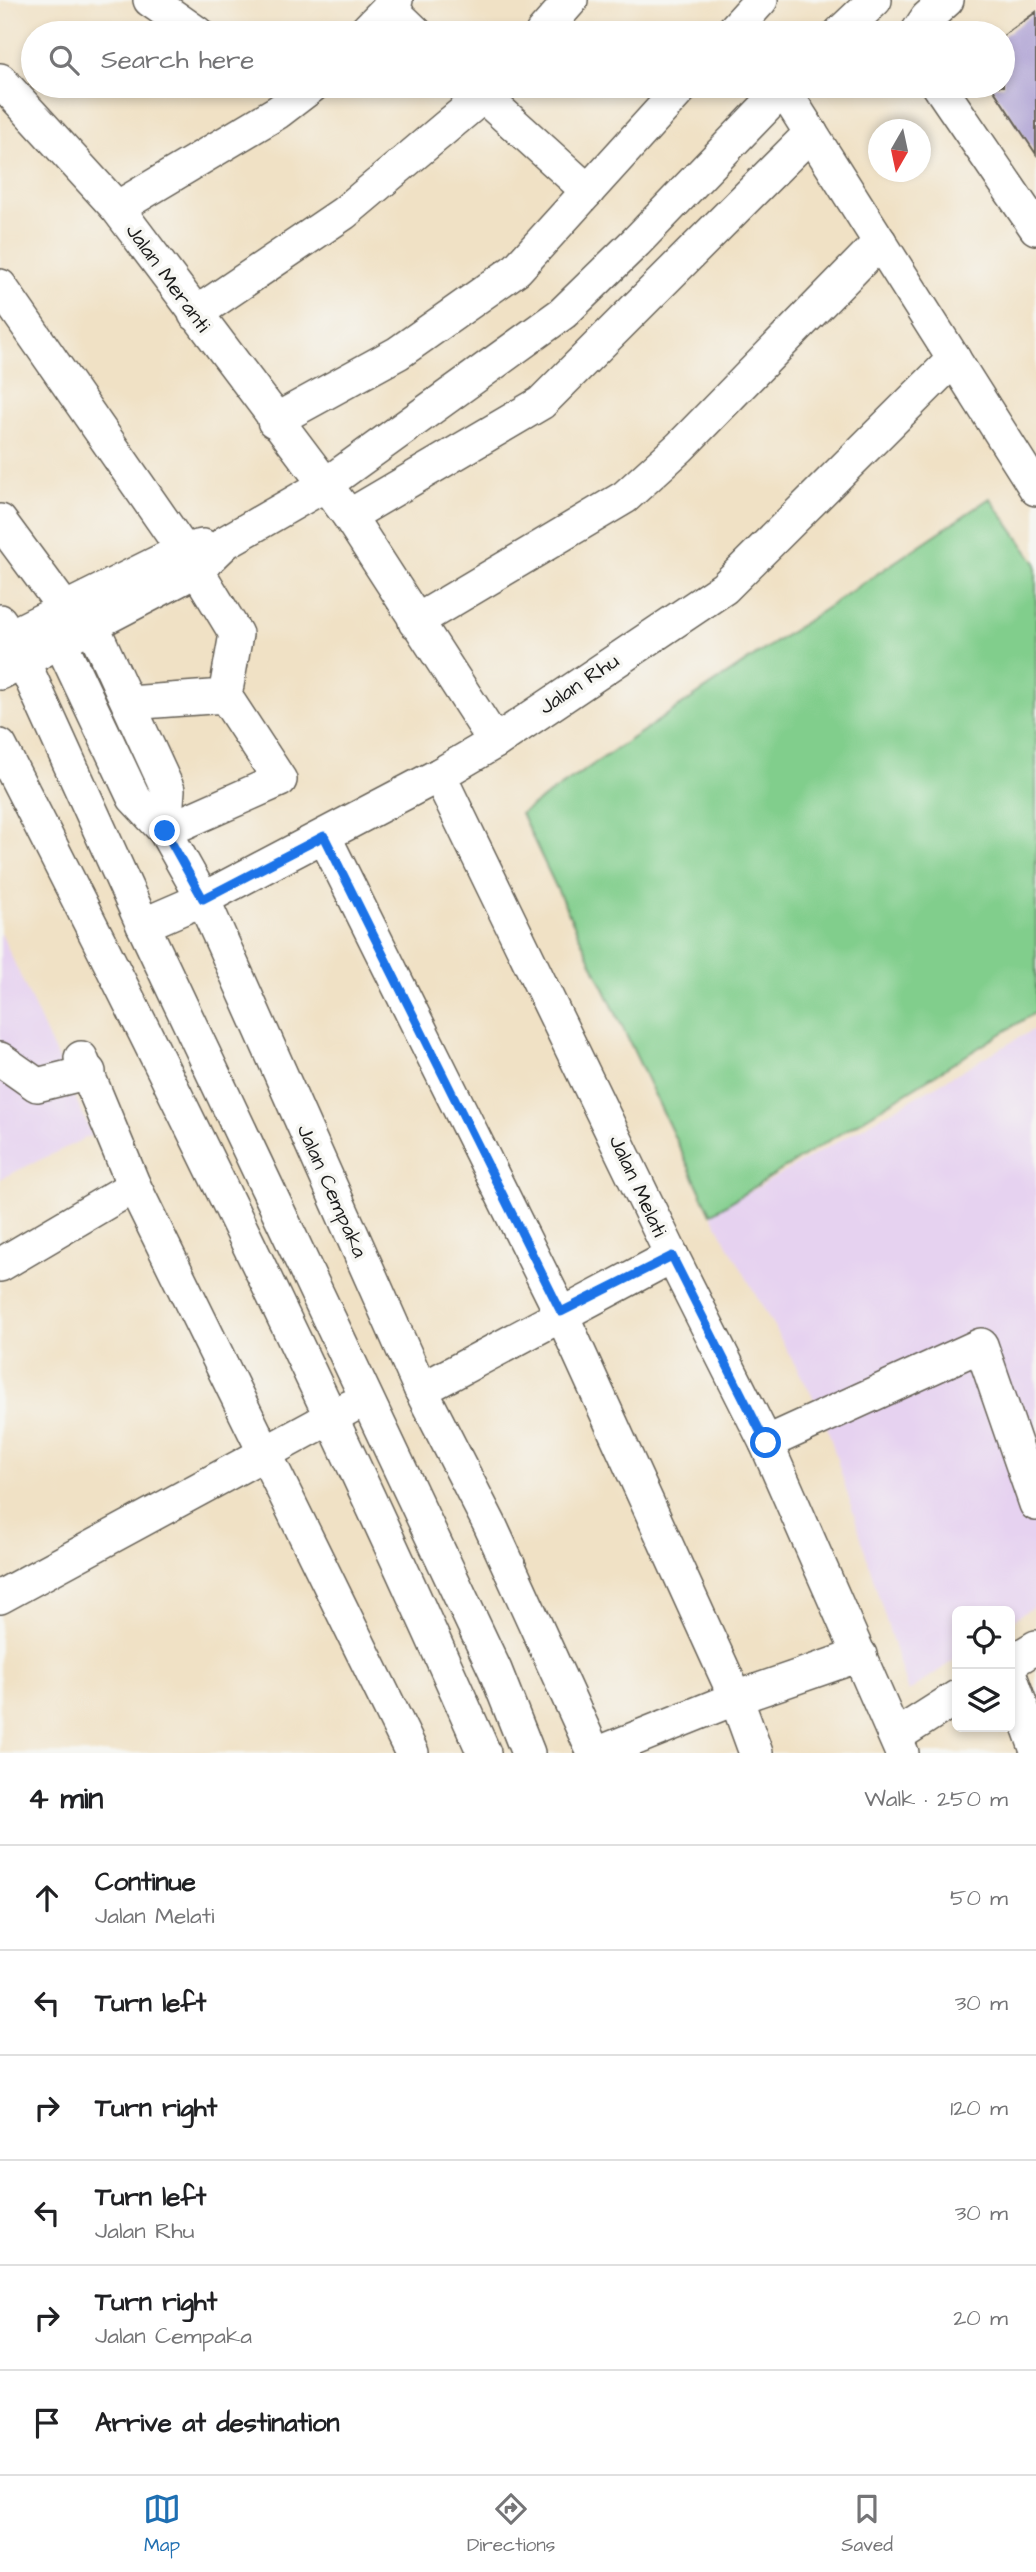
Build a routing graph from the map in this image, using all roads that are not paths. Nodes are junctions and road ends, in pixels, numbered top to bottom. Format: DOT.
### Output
graph roads {
  1 [pos="150,0"];
  2 [pos="571,0"];
  3 [pos="761,0"];
  4 [pos="875,0"];
  5 [pos="947,0"];
  6 [pos="393,4"];
  7 [pos="180,21"];
  8 [pos="376,21"];
  9 [pos="406,21"];
  10 [pos="553,21"];
  11 [pos="742,21"];
  12 [pos="853,21"];
  13 [pos="925,21"];
  14 [pos="0,80"];
  15 [pos="296,98"];
  16 [pos="473,98"];
  17 [pos="492,98"];
  18 [pos="672,98"];
  19 [pos="773,98"];
  20 [pos="790,98"];
  21 [pos="947,98"];
  22 [pos="811,133"];
  23 [pos="588,191"];
  24 [pos="117,208"];
  25 [pos="1036,228"];
  26 [pos="880,242"];
  27 [pos="0,286"];
  28 [pos="195,314"];
  29 [pos="954,359"];
  30 [pos="274,421"];
  31 [pos="1034,480"];
  32 [pos="326,485"];
  33 [pos="349,516"];
  34 [pos="0,521"];
  35 [pos="190,560"];
  36 [pos="78,617"];
  37 [pos="415,622"];
  38 [pos="60,641"];
  39 [pos="6,647"];
  40 [pos="225,696"];
  41 [pos="129,703"];
  42 [pos="96,718"];
  43 [pos="46,719"];
  44 [pos="495,742"];
  45 [pos="0,746"];
  46 [pos="439,775"];
  47 [pos="165,831"];
  48 [pos="324,836"];
  49 [pos="203,899"];
  50 [pos="143,925"];
  51 [pos="0,1059"];
  52 [pos="134,1186"];
  53 [pos="672,1256"];
  54 [pos="0,1265"];
  55 [pos="561,1312"];
  56 [pos="421,1390"];
  57 [pos="368,1399"];
  58 [pos="329,1416"];
  59 [pos="766,1443"];
  60 [pos="266,1452"];
  61 [pos="1036,1504"];
  62 [pos="0,1597"];
  63 [pos="1036,1647"];
  64 [pos="860,1655"];
  65 [pos="1015,1660"];
  66 [pos="1015,1689"];
  67 [pos="736,1698"];
  68 [pos="952,1701"];
  69 [pos="899,1745"];
  70 [pos="1036,1748"];
  71 [pos="409,1752"];
  72 [pos="484,1753"];
  73 [pos="528,1753"];
  74 [pos="596,1753"];
  75 [pos="756,1753"];
  1 -- 7 [label="street"];
  2 -- 10 [label="street"];
  3 -- 11 [label="street"];
  4 -- 12 [label="street"];
  5 -- 13 [label="street"];
  6 -- 8 [label="street"];
  6 -- 9 [label="street"];
  14 -- 24 [label="street, Jalan Meranti"];
  15 -- 24 [label="street"];
  16 -- 28 [label="street"];
  17 -- 23 [label="street"];
  18 -- 23 [label="street"];
  19 -- 32 [label="street"];
  20 -- 22 [label="street"];
  21 -- 25 [label="street"];
  22 -- 26 [label="street"];
  22 -- 33 [label="street"];
  23 -- 30 [label="street"];
  24 -- 28 [label="street, Jalan Meranti"];
  26 -- 29 [label="street"];
  26 -- 37 [label="street"];
  27 -- 35 [label="street"];
  28 -- 30 [label="street, Jalan Meranti"];
  29 -- 31 [label="street"];
  29 -- 44 [label="street, Jalan Rhu"];
  30 -- 32 [label="street, Jalan Meranti"];
  32 -- 33 [label="street, Jalan Meranti"];
  32 -- 35 [label="street"];
  33 -- 37 [label="street, Jalan Meranti"];
  34 -- 36 [label="street"];
  35 -- 36 [label="street"];
  35 -- 40 [label="street"];
  36 -- 38 [label="street"];
  36 -- 39 [label="street"];
  36 -- 41 [label="street"];
  37 -- 44 [label="street, Jalan Meranti"];
  38 -- 39 [label="street"];
  38 -- 42 [label="street, Jalan Cempaka"];
  39 -- 43 [label="street"];
  40 -- 41 [label="street"];
  40 -- 47 [label="street"];
  41 -- 47 [label="street"];
  42 -- 43 [label="street"];
  42 -- 47 [label="street, Jalan Cempaka"];
  43 -- 50 [label="street"];
  44 -- 46 [label="street, Jalan Rhu"];
  45 -- 58 [label="street"];
  46 -- 48 [label="street, Jalan Rhu"];
  46 -- 53 [label="street, Jalan Melati"];
  47 -- 49 [label="street, Jalan Cempaka"];
  48 -- 49 [label="street, Jalan Rhu"];
  48 -- 55 [label="street"];
  49 -- 50 [label="street, Jalan Rhu"];
  49 -- 56 [label="street, Jalan Cempaka"];
  50 -- 57 [label="street"];
  51 -- 52 [label="street"];
  52 -- 54 [label="street"];
  52 -- 60 [label="street"];
  53 -- 55 [label="street"];
  53 -- 59 [label="street, Jalan Melati"];
  55 -- 56 [label="street"];
  55 -- 67 [label="street"];
  56 -- 74 [label="street, Jalan Cempaka"];
  57 -- 58 [label="street"];
  57 -- 73 [label="street"];
  58 -- 60 [label="street"];
  58 -- 72 [label="street"];
  59 -- 61 [label="street"];
  59 -- 64 [label="street, Jalan Melati"];
  60 -- 62 [label="street"];
  60 -- 71 [label="street"];
  63 -- 65 [label="street"];
  64 -- 67 [label="street"];
  64 -- 69 [label="street, Jalan Melati"];
  66 -- 70 [label="street"];
  67 -- 74 [label="street"];
  67 -- 75 [label="street"];
  68 -- 69 [label="street"];
}
